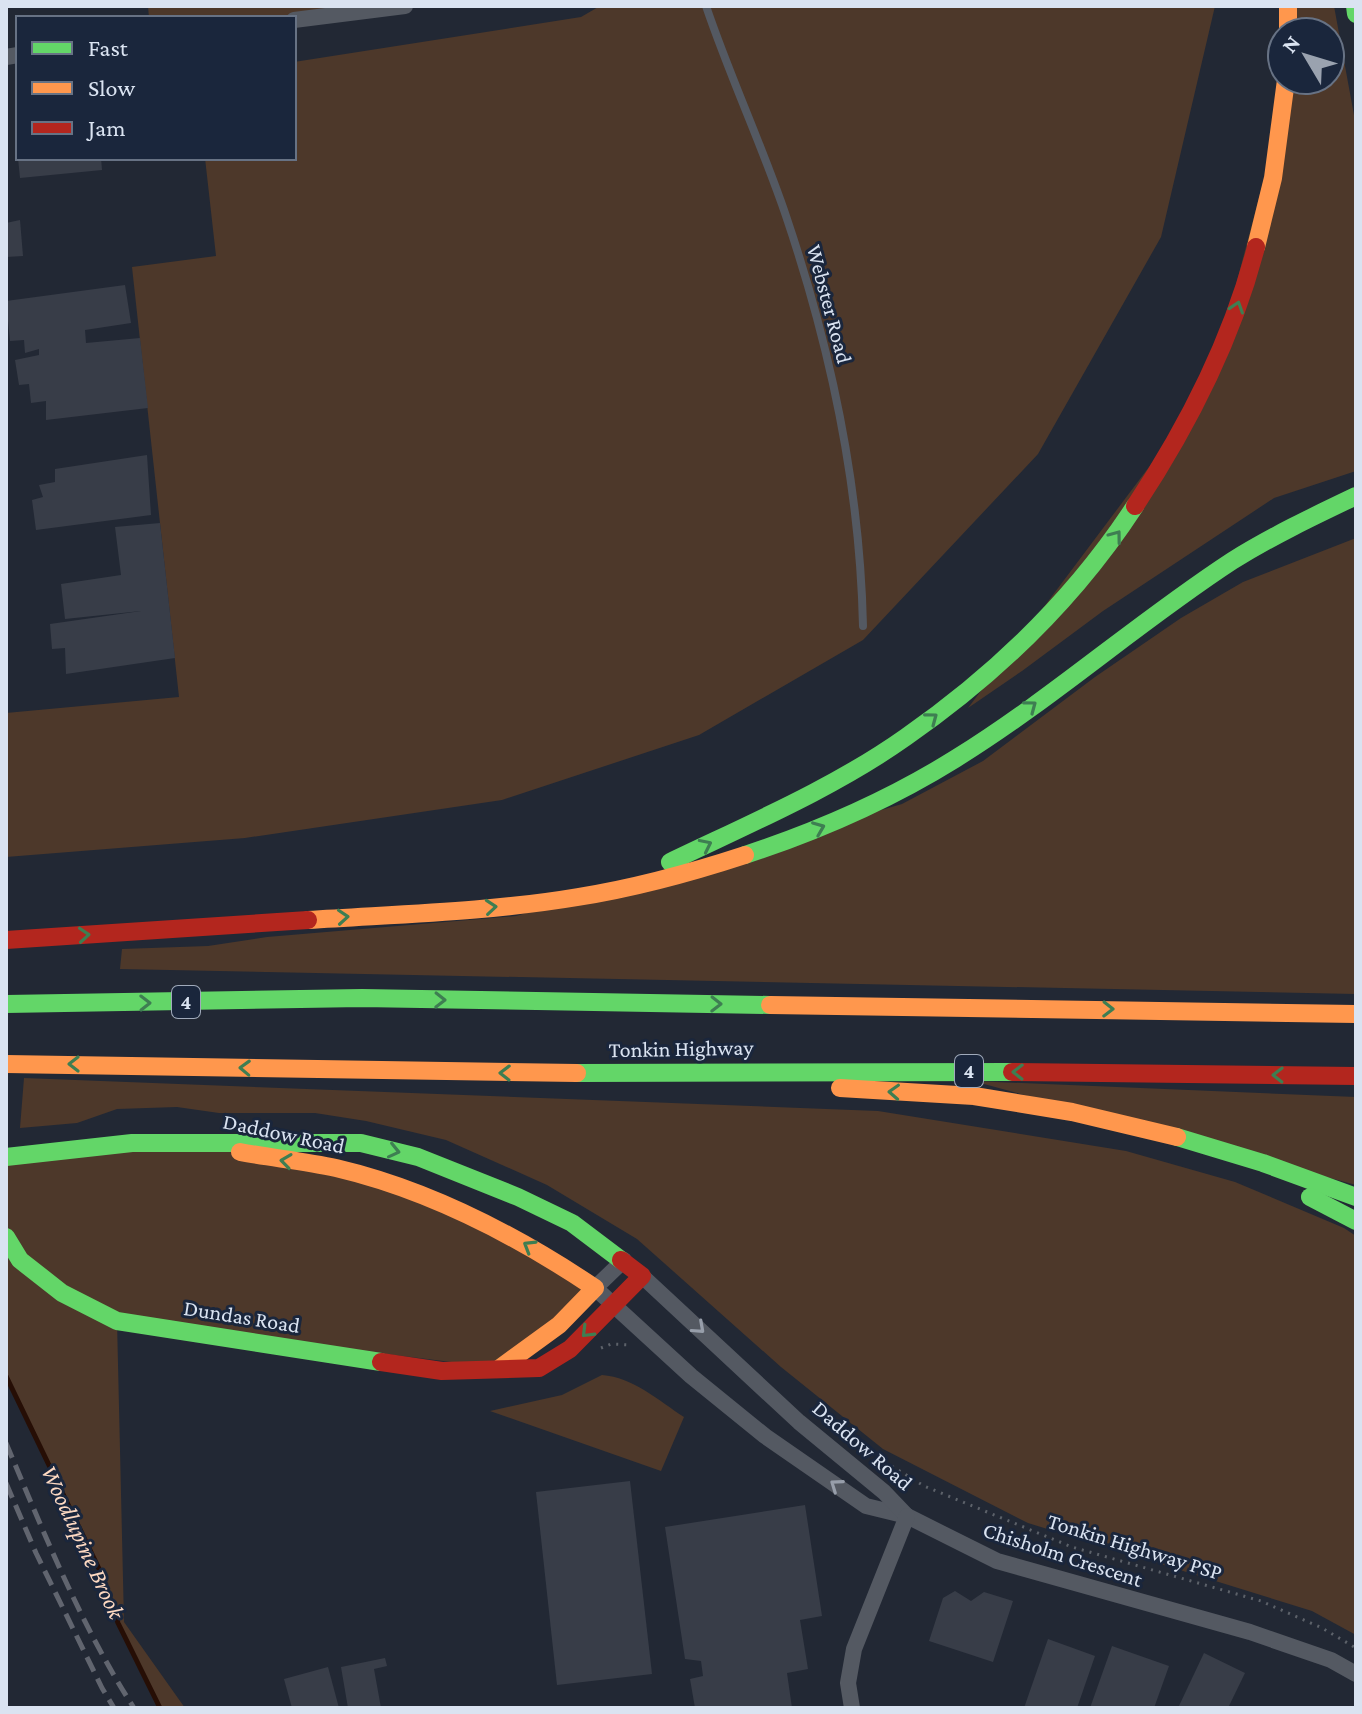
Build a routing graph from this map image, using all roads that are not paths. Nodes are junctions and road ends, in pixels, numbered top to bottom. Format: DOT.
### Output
graph roads {
  1 [pos="405,6"];
  2 [pos="706,6"];
  3 [pos="1355,6"];
  4 [pos="1356,14"];
  5 [pos="296,20"];
  6 [pos="1285,96"];
  7 [pos="1356,496"];
  8 [pos="1356,514"];
  9 [pos="1229,564"];
  10 [pos="863,626"];
  11 [pos="611,891"];
  12 [pos="6,940"];
  13 [pos="8,1004"];
  14 [pos="1356,1014"];
  15 [pos="14,1064"];
  16 [pos="583,1073"];
  17 [pos="1356,1076"];
  18 [pos="1130,1125"];
  19 [pos="205,1141"];
  20 [pos="10,1157"];
  21 [pos="1356,1197"];
  22 [pos="1356,1221"];
  23 [pos="6,1237"];
  24 [pos="624,1260"];
  25 [pos="642,1276"];
  26 [pos="595,1288"];
  27 [pos="614,1305"];
  28 [pos="500,1368"];
  29 [pos="907,1516"];
  30 [pos="1356,1674"];
  31 [pos="852,1708"];
  1 -- 5 [label="street"];
  2 -- 10 [label="lane, Webster Road"];
  3 -- 4 [label="main road"];
  11 -- 6 [label="main road, one-way"];
  7 -- 9 [label="main road"];
  8 -- 9 [label="main road"];
  11 -- 9 [label="main road, one-way"];
  12 -- 11 [label="main road, one-way"];
  13 -- 14 [label="main road, Tonkin Highway / 4, one-way"];
  16 -- 15 [label="main road, Tonkin Highway / 4, one-way"];
  17 -- 16 [label="main road, Tonkin Highway / 4, one-way"];
  18 -- 16 [label="main road, one-way"];
  18 -- 21 [label="main road"];
  18 -- 22 [label="main road"];
  19 -- 20 [label="main road, Daddow Road"];
  19 -- 24 [label="main road, Daddow Road, one-way"];
  26 -- 19 [label="main road, Daddow Road, one-way"];
  23 -- 28 [label="main road, Dundas Road"];
  24 -- 25 [label="main road, Daddow Road"];
  24 -- 26 [label="street"];
  25 -- 27 [label="main road, Dundas Road"];
  25 -- 29 [label="street, Daddow Road, one-way"];
  26 -- 27 [label="street, Daddow Road"];
  26 -- 28 [label="main road"];
  27 -- 28 [label="main road, Dundas Road, one-way"];
  29 -- 27 [label="street, Daddow Road, one-way"];
  29 -- 30 [label="street, Chisholm Crescent"];
  29 -- 31 [label="street"];
}
